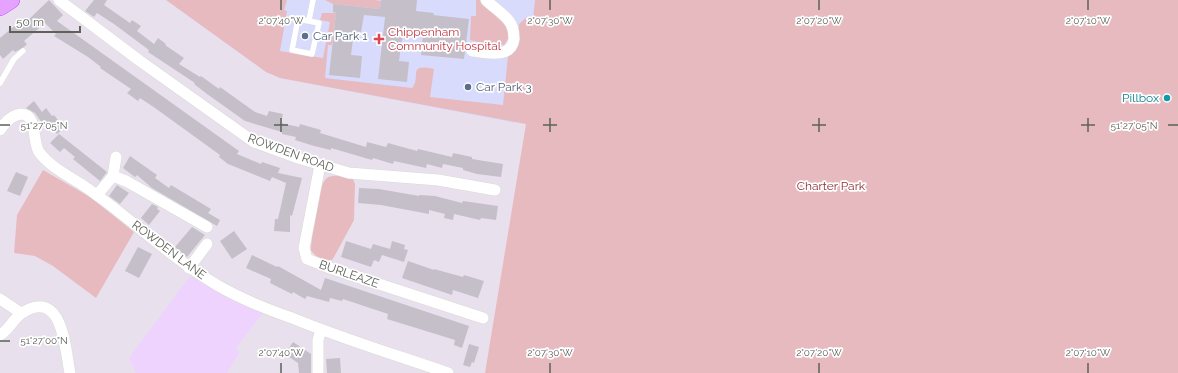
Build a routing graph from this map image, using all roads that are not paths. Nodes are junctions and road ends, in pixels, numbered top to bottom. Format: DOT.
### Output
graph roads {
  1 [pos="11,0"];
  2 [pos="59,0"];
  3 [pos="313,0"];
  4 [pos="486,0"];
  5 [pos="0,7"];
  6 [pos="309,20"];
  7 [pos="22,51"];
  8 [pos="472,51"];
  9 [pos="0,83"];
  10 [pos="0,130"];
  11 [pos="116,157"];
  12 [pos="320,165"];
  13 [pos="113,176"];
  14 [pos="495,190"];
  15 [pos="97,195"];
  16 [pos="207,227"];
  17 [pos="207,244"];
  18 [pos="189,268"];
  19 [pos="0,299"];
  20 [pos="21,314"];
  21 [pos="483,318"];
  22 [pos="321,330"];
  23 [pos="0,336"];
  24 [pos="70,373"];
  25 [pos="318,373"];
  26 [pos="448,373"];
  1 -- 5 [label="main road"];
  2 -- 12 [label="street, ROWDEN ROAD"];
  3 -- 6 [label="lane"];
  4 -- 8 [label="street"];
  6 -- 6 [label="lane"];
  7 -- 9 [label="lane"];
  10 -- 15 [label="street, ROWDEN LANE"];
  11 -- 13 [label="street"];
  12 -- 14 [label="street, ROWDEN ROAD"];
  12 -- 21 [label="street, BURLEAZE"];
  13 -- 15 [label="street"];
  13 -- 16 [label="street"];
  15 -- 18 [label="street, ROWDEN LANE"];
  17 -- 18 [label="street"];
  18 -- 22 [label="street, ROWDEN LANE"];
  19 -- 20 [label="street"];
  20 -- 23 [label="street"];
  20 -- 24 [label="street"];
  22 -- 25 [label="street"];
  22 -- 26 [label="street, ROWDEN LANE"];
}
